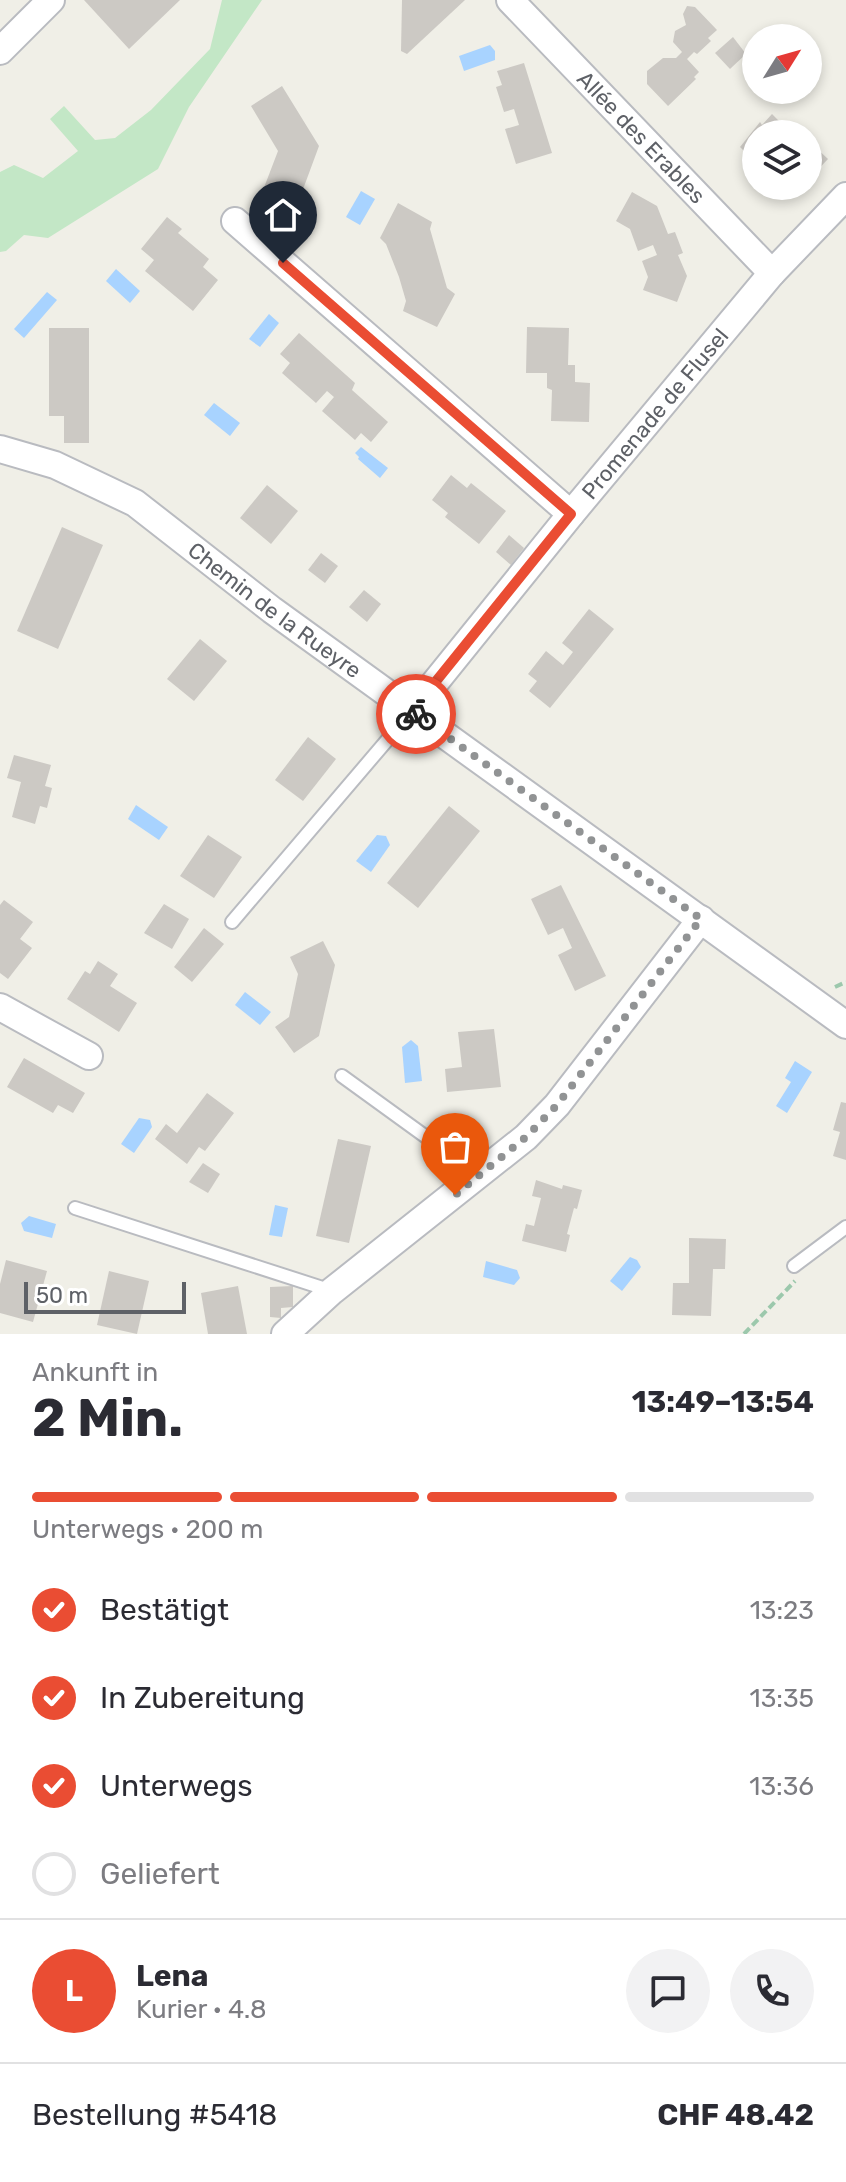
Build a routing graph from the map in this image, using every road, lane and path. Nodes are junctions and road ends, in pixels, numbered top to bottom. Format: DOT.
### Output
graph roads {
  1 [pos="51,0"];
  2 [pos="510,0"];
  3 [pos="0,51"];
  4 [pos="846,196"];
  5 [pos="235,221"];
  6 [pos="772,273"];
  7 [pos="0,449"];
  8 [pos="571,514"];
  9 [pos="412,711"];
  10 [pos="701,919"];
  11 [pos="232,922"];
  12 [pos="0,1007"];
  13 [pos="846,1025"];
  14 [pos="89,1056"];
  15 [pos="342,1076"];
  16 [pos="480,1176"];
  17 [pos="75,1208"];
  18 [pos="846,1227"];
  19 [pos="794,1266"];
  20 [pos="332,1291"];
  21 [pos="285,1334"];
  22 [pos="744,1334"];
  1 -- 3 [label="street"];
  2 -- 6 [label="street, Allée des Erables"];
  4 -- 6 [label="street, Promenade de Flusel"];
  5 -- 8 [label="street"];
  6 -- 8 [label="street, Promenade de Flusel"];
  7 -- 9 [label="street, Chemin de la Rueyre"];
  8 -- 9 [label="street, Promenade de Flusel"];
  9 -- 10 [label="street, Chemin de la Rueyre"];
  9 -- 11 [label="lane"];
  10 -- 13 [label="street, Chemin de la Rueyre"];
  10 -- 16 [label="street"];
  12 -- 14 [label="street"];
  15 -- 16 [label="lane"];
  16 -- 20 [label="street"];
  17 -- 20 [label="lane"];
  18 -- 19 [label="lane"];
  19 -- 22 [label="path"];
  20 -- 21 [label="street"];
}
